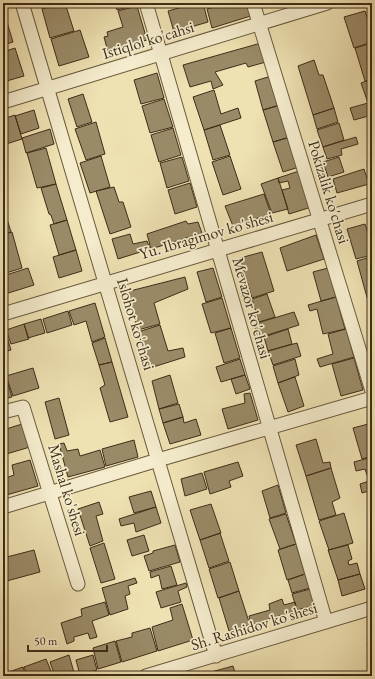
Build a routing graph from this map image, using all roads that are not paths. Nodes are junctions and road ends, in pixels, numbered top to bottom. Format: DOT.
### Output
graph roads {
  1 [pos="22,3"];
  2 [pos="146,3"];
  3 [pos="253,3"];
  4 [pos="327,3"];
  5 [pos="259,24"];
  6 [pos="161,54"];
  7 [pos="48,88"];
  8 [pos="3,102"];
  9 [pos="372,204"];
  10 [pos="320,220"];
  11 [pos="218,250"];
  12 [pos="106,283"];
  13 [pos="3,314"];
  14 [pos="372,391"];
  15 [pos="372,398"];
  16 [pos="3,412"];
  17 [pos="270,428"];
  18 [pos="158,460"];
  19 [pos="51,493"];
  20 [pos="3,507"];
  21 [pos="78,584"];
  22 [pos="372,608"];
  23 [pos="326,622"];
  24 [pos="216,656"];
  25 [pos="146,676"];
  1 -- 7 [label="street, Islohot ko'chasi"];
  2 -- 6 [label="street, Mevazor ko'chasi"];
  3 -- 5 [label="street, Pokizalik ko'chasi"];
  4 -- 5 [label="street, Istiqlol ko'cahsi"];
  5 -- 6 [label="street, Istiqlol ko'cahsi"];
  5 -- 10 [label="street, Pokizalik ko'chasi"];
  6 -- 7 [label="street, Istiqlol ko'cahsi"];
  6 -- 11 [label="street, Mevazor ko'chasi"];
  7 -- 8 [label="street, Istiqlol ko'cahsi"];
  7 -- 12 [label="street, Islohot ko'chasi"];
  9 -- 10 [label="street, Yu. Ibragimov ko'shesi"];
  10 -- 11 [label="street, Yu. Ibragimov ko'shesi"];
  10 -- 14 [label="street, Pokizalik ko'chasi"];
  11 -- 12 [label="street, Yu. Ibragimov ko'shesi"];
  11 -- 17 [label="street, Mevazor ko'chasi"];
  12 -- 13 [label="street, Yu. Ibragimov ko'shesi"];
  12 -- 18 [label="street, Islohot ko'chasi"];
  15 -- 17 [label="street"];
  16 -- 19 [label="street, Mashal ko'shesi"];
  17 -- 18 [label="street"];
  17 -- 23 [label="street, Mevazor ko'chasi"];
  18 -- 19 [label="street"];
  18 -- 24 [label="street, Islohot ko'chasi"];
  19 -- 20 [label="street"];
  19 -- 21 [label="street, Mashal ko'shesi"];
  22 -- 23 [label="street, Sh. Rashidov ko'shesi"];
  23 -- 24 [label="street, Sh. Rashidov ko'shesi"];
  24 -- 25 [label="street, Sh. Rashidov ko'shesi"];
}
